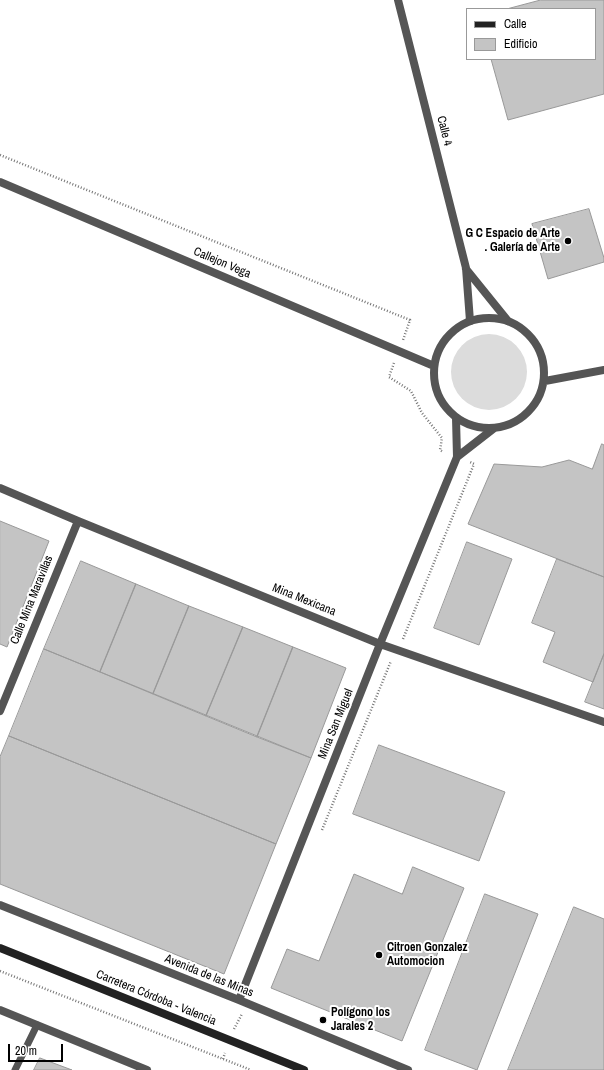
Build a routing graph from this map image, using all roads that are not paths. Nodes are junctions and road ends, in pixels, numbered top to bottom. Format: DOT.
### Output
graph roads {
  1 [pos="398,0"];
  2 [pos="0,182"];
  3 [pos="466,268"];
  4 [pos="470,321"];
  5 [pos="508,321"];
  6 [pos="434,366"];
  7 [pos="604,370"];
  8 [pos="545,381"];
  9 [pos="456,418"];
  10 [pos="492,429"];
  11 [pos="457,457"];
  12 [pos="0,488"];
  13 [pos="78,521"];
  14 [pos="380,644"];
  15 [pos="0,711"];
  16 [pos="604,722"];
  17 [pos="0,905"];
  18 [pos="0,948"];
  19 [pos="239,1000"];
  20 [pos="0,1010"];
  21 [pos="36,1025"];
  22 [pos="16,1070"];
  23 [pos="147,1070"];
  24 [pos="304,1070"];
  25 [pos="408,1070"];
  1 -- 3 [label="street, Calle 4"];
  2 -- 6 [label="street, Callejon Vega"];
  3 -- 4 [label="street"];
  3 -- 5 [label="street"];
  4 -- 5 [label="street"];
  4 -- 6 [label="street"];
  5 -- 8 [label="street"];
  6 -- 9 [label="street"];
  7 -- 8 [label="street"];
  8 -- 10 [label="street"];
  9 -- 10 [label="street"];
  9 -- 11 [label="street"];
  10 -- 11 [label="street"];
  11 -- 14 [label="street, Mina San Miguel"];
  12 -- 13 [label="street, Mina Mexicana"];
  13 -- 14 [label="street, Mina Mexicana"];
  13 -- 15 [label="street, Calle Mina Maravillas"];
  14 -- 16 [label="street, Mina Mexicana"];
  14 -- 19 [label="street, Mina San Miguel"];
  17 -- 19 [label="street, Avenida de las Minas"];
  18 -- 24 [label="main road, Carretera Córdoba - Valencia"];
  19 -- 25 [label="street, Avenida de las Minas"];
  20 -- 21 [label="street"];
  21 -- 22 [label="lane"];
  21 -- 23 [label="street"];
}
